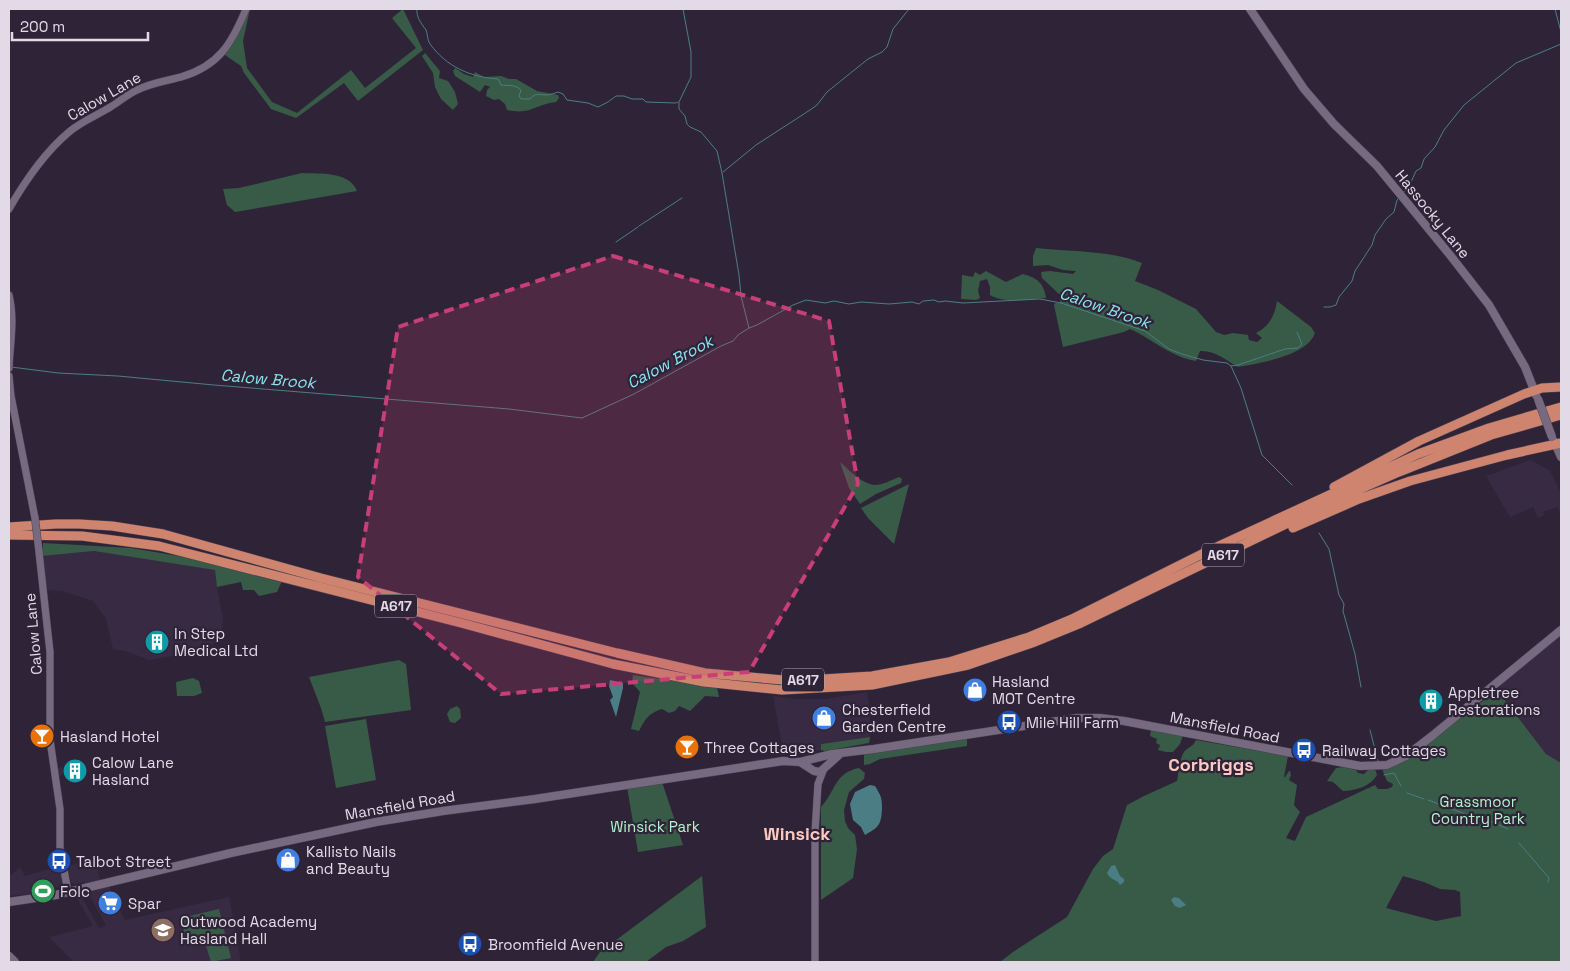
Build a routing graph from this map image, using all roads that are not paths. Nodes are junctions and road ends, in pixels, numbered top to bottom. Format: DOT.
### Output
graph roads {
  1 [pos="246,9"];
  2 [pos="1250,9"];
  3 [pos="9,209"];
  4 [pos="9,295"];
  5 [pos="9,368"];
  6 [pos="9,376"];
  7 [pos="1561,387"];
  8 [pos="1534,390"];
  9 [pos="1561,406"];
  10 [pos="1561,415"];
  11 [pos="1557,442"];
  12 [pos="1561,458"];
  13 [pos="1276,521"];
  14 [pos="9,527"];
  15 [pos="9,535"];
  16 [pos="1236,549"];
  17 [pos="1561,630"];
  18 [pos="840,754"];
  19 [pos="817,758"];
  20 [pos="800,762"];
  21 [pos="825,769"];
  22 [pos="813,770"];
  23 [pos="818,784"];
  24 [pos="68,892"];
  25 [pos="9,902"];
  26 [pos="9,956"];
  27 [pos="15,962"];
  28 [pos="815,962"];
  1 -- 3 [label="street, Calow Lane"];
  2 -- 8 [label="main road, Hassocky Lane"];
  4 -- 5 [label="street"];
  6 -- 24 [label="street, Calow Lane, bridge"];
  7 -- 8 [label="highway"];
  8 -- 11 [label="main road, Hassocky Lane, bridge"];
  8 -- 13 [label="highway"];
  9 -- 13 [label="highway, A617"];
  10 -- 16 [label="highway, A617"];
  11 -- 12 [label="main road, Hassocky Lane"];
  11 -- 16 [label="highway"];
  13 -- 14 [label="highway, A617"];
  15 -- 16 [label="highway, A617"];
  17 -- 18 [label="main road, Mansfield Road"];
  18 -- 19 [label="main road, Mansfield Road"];
  18 -- 21 [label="main road"];
  19 -- 20 [label="main road, Mansfield Road"];
  19 -- 21 [label="main road"];
  19 -- 22 [label="main road"];
  20 -- 22 [label="main road"];
  20 -- 24 [label="main road, Mansfield Road"];
  21 -- 22 [label="main road"];
  21 -- 23 [label="street"];
  22 -- 23 [label="street"];
  23 -- 28 [label="street"];
  24 -- 25 [label="main road, Mansfield Road"];
  26 -- 27 [label="main road"];
}
